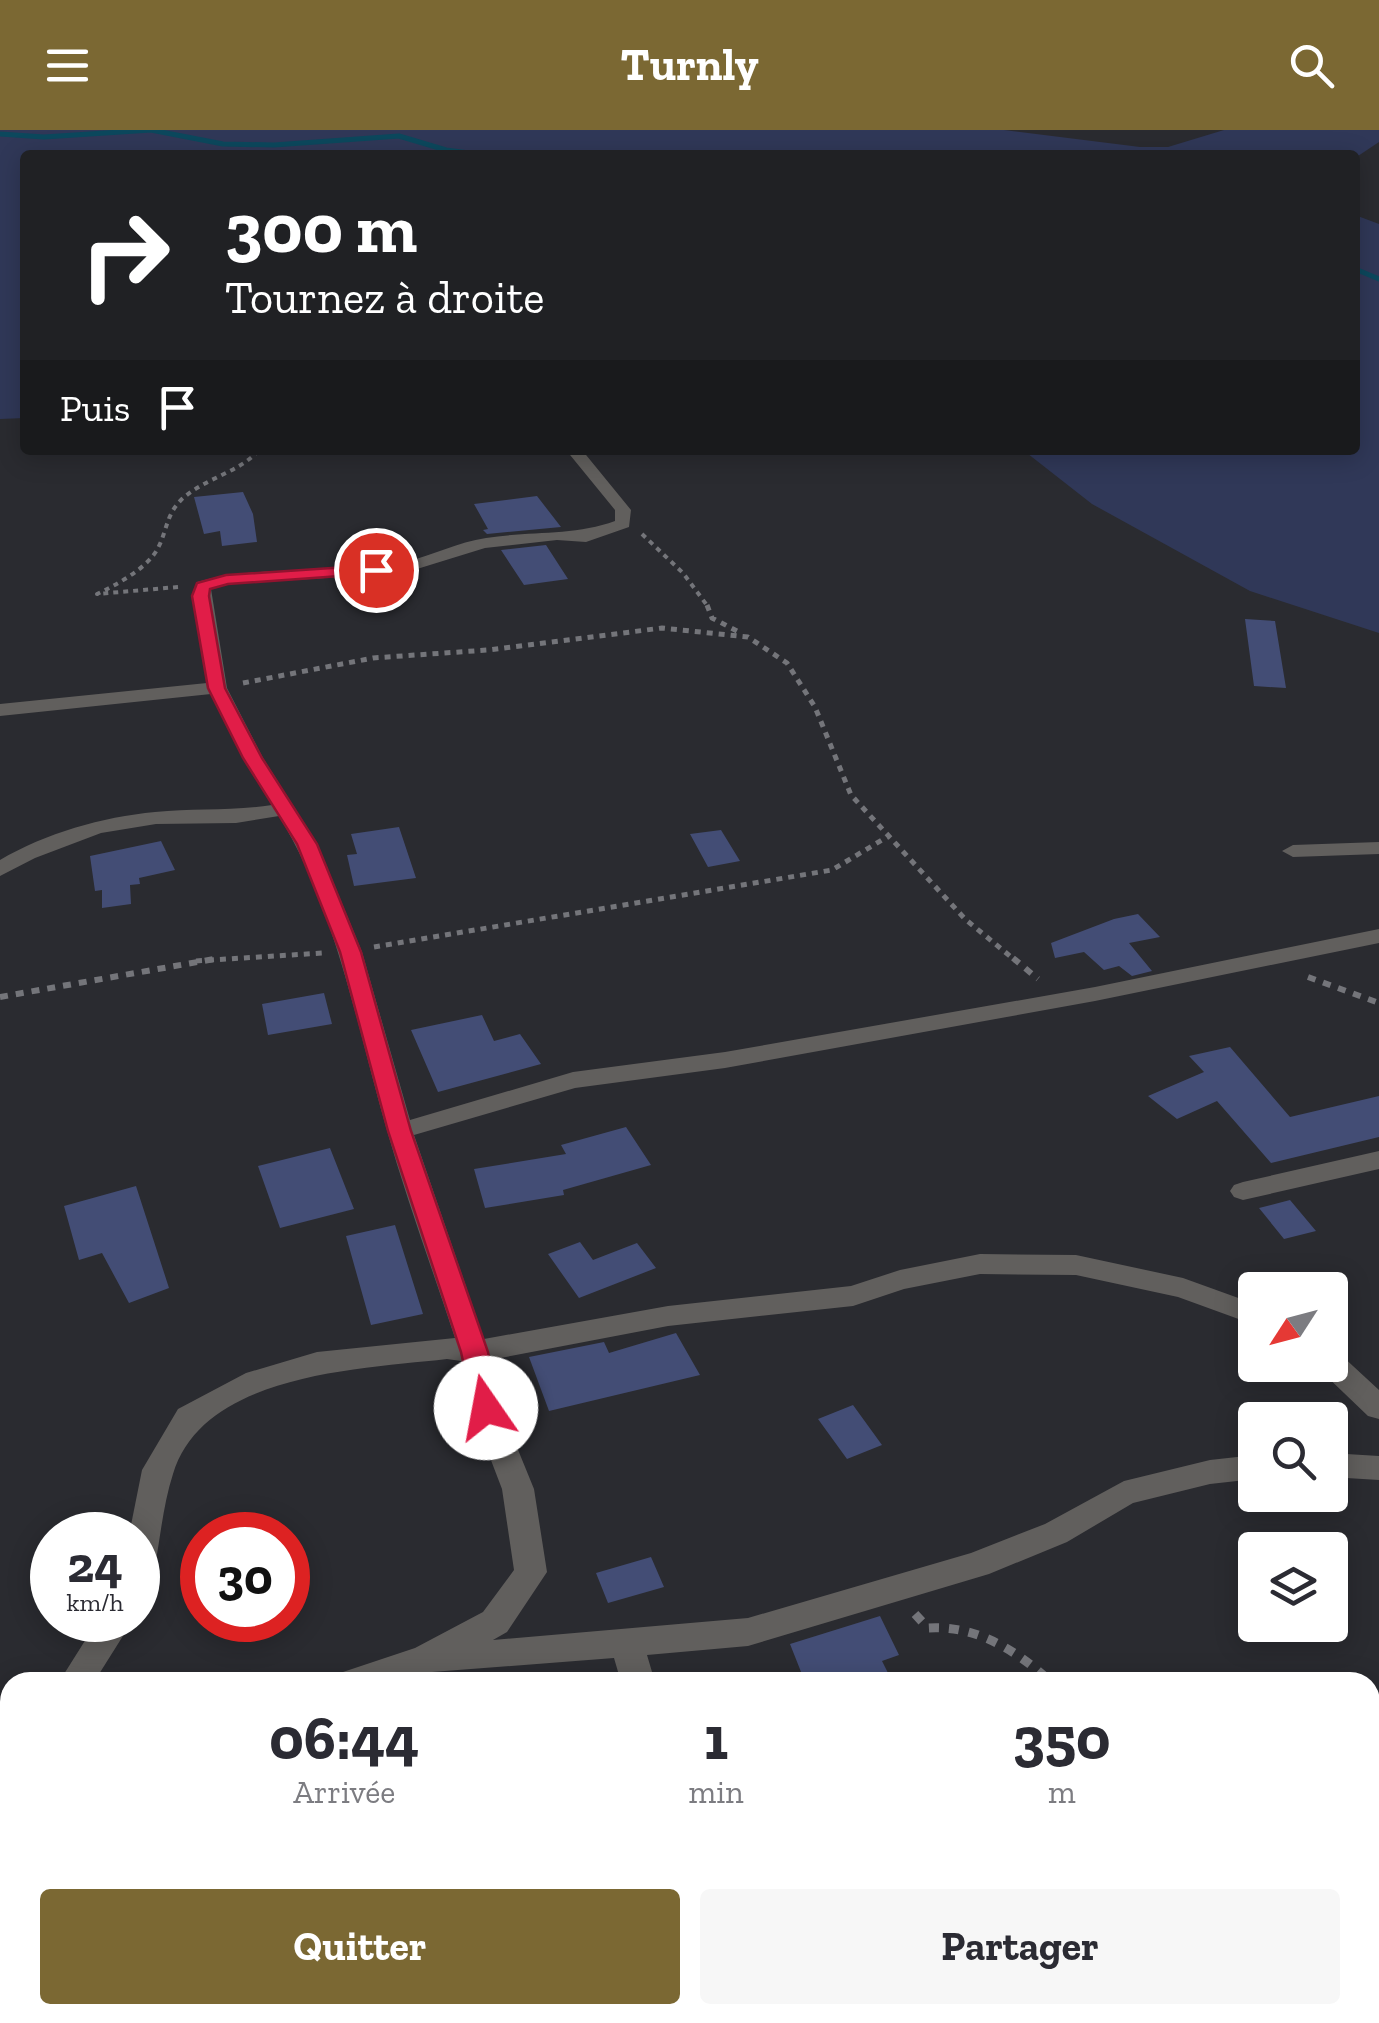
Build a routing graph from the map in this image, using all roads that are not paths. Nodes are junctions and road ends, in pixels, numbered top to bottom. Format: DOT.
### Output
graph roads {
  1 [pos="578,455"];
  2 [pos="217,688"];
  3 [pos="0,710"];
  4 [pos="285,810"];
  5 [pos="1379,848"];
  6 [pos="1293,852"];
  7 [pos="0,869"];
  8 [pos="1379,936"];
  9 [pos="400,1131"];
  10 [pos="1379,1160"];
  11 [pos="1242,1192"];
  12 [pos="1238,1308"];
  13 [pos="474,1352"];
  14 [pos="1348,1379"];
  15 [pos="1379,1408"];
  16 [pos="1348,1466"];
  17 [pos="1379,1468"];
  18 [pos="1238,1469"];
  19 [pos="150,1512"];
  20 [pos="102,1642"];
  21 [pos="628,1643"];
  22 [pos="425,1660"];
  23 [pos="82,1672"];
  24 [pos="387,1672"];
  25 [pos="635,1672"];
  1 -- 2 [label="street"];
  2 -- 3 [label="street"];
  2 -- 4 [label="street"];
  4 -- 7 [label="street"];
  4 -- 9 [label="street"];
  5 -- 6 [label="street"];
  8 -- 9 [label="street"];
  9 -- 13 [label="street"];
  10 -- 11 [label="street"];
  12 -- 13 [label="street"];
  13 -- 19 [label="street"];
  13 -- 22 [label="street"];
  14 -- 15 [label="street"];
  16 -- 17 [label="street"];
  18 -- 21 [label="street"];
  20 -- 23 [label="street"];
  21 -- 22 [label="street"];
  21 -- 25 [label="street"];
  22 -- 24 [label="street"];
}
